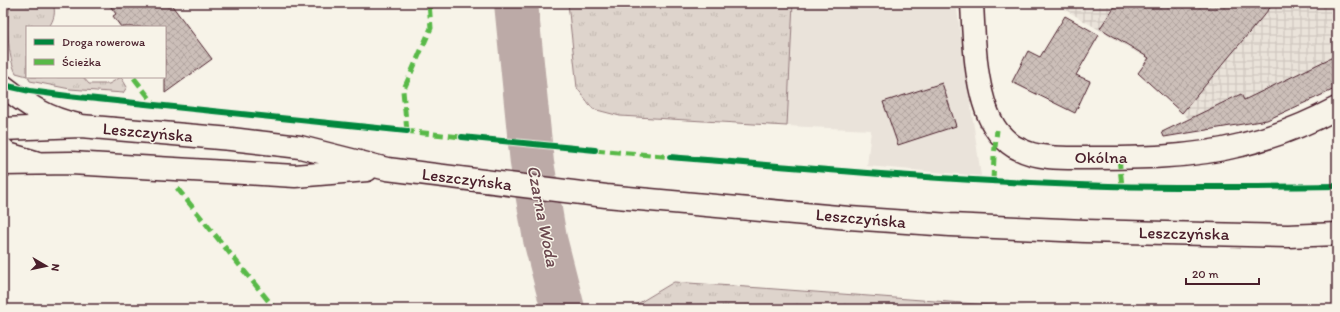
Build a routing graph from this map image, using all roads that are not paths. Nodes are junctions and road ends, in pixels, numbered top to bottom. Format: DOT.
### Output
graph roads {
  1 [pos="972,3"];
  2 [pos="3,86"];
  3 [pos="1337,108"];
  4 [pos="81,126"];
  5 [pos="3,129"];
  6 [pos="3,149"];
  7 [pos="39,163"];
  8 [pos="3,164"];
  9 [pos="387,169"];
  10 [pos="1337,234"];
  1 -- 3 [label="main road, Okólna"];
  2 -- 4 [label="main road"];
  4 -- 5 [label="main road, Leszczyńska"];
  4 -- 9 [label="main road, Leszczyńska"];
  6 -- 7 [label="main road"];
  7 -- 8 [label="main road, Leszczyńska"];
  7 -- 9 [label="main road, Leszczyńska"];
  9 -- 10 [label="main road, Leszczyńska"];
}
